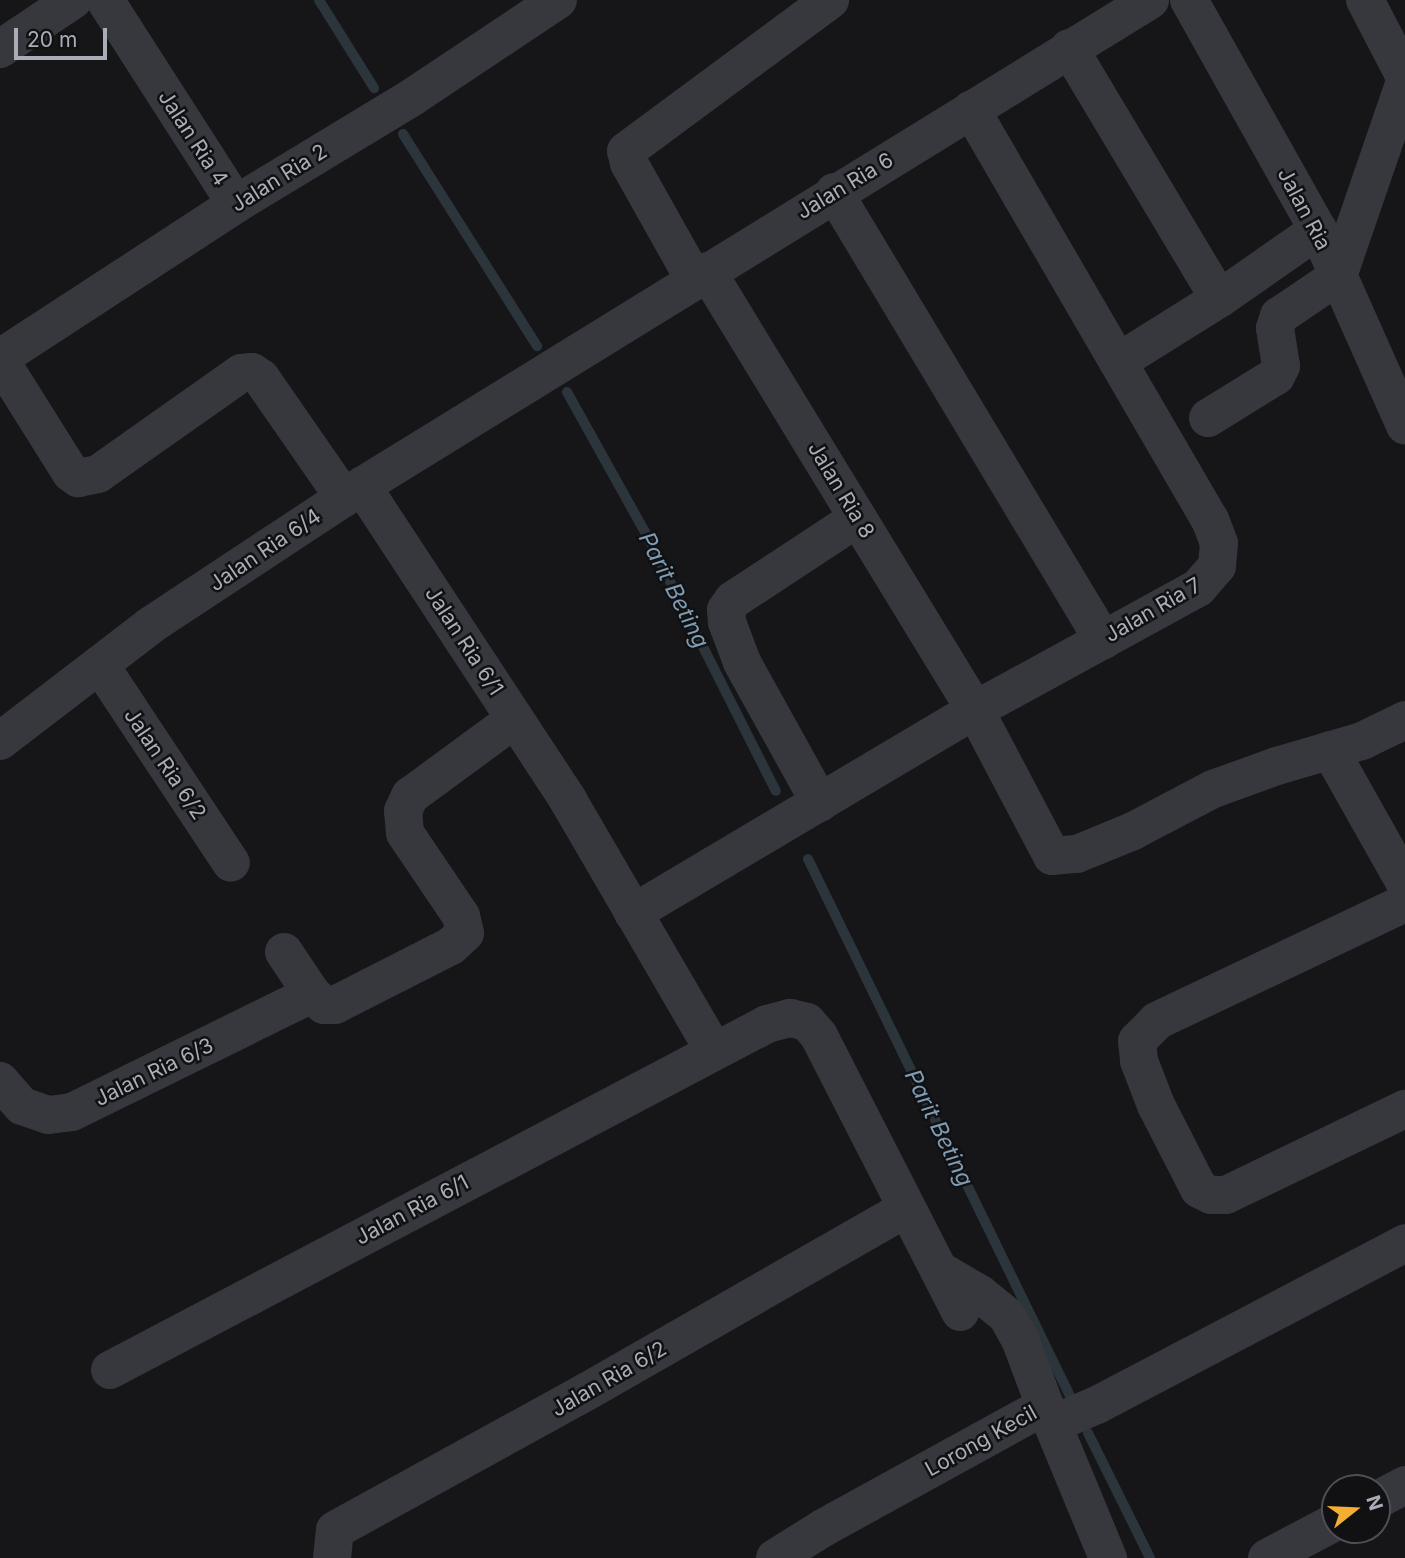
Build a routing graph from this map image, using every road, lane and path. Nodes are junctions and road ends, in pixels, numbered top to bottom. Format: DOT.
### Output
graph roads {
  1 [pos="73,0"];
  2 [pos="105,0"];
  3 [pos="830,0"];
  4 [pos="1150,0"];
  5 [pos="1189,0"];
  6 [pos="1365,0"];
  7 [pos="549,3"];
  8 [pos="0,48"];
  9 [pos="1069,48"];
  10 [pos="1405,79"];
  11 [pos="971,109"];
  12 [pos="834,192"];
  13 [pos="236,204"];
  14 [pos="1318,230"];
  15 [pos="701,275"];
  16 [pos="1338,276"];
  17 [pos="1219,299"];
  18 [pos="0,359"];
  19 [pos="1118,362"];
  20 [pos="556,365"];
  21 [pos="1208,418"];
  22 [pos="1405,425"];
  23 [pos="353,492"];
  24 [pos="858,518"];
  25 [pos="1103,640"];
  26 [pos="100,665"];
  27 [pos="975,710"];
  28 [pos="515,719"];
  29 [pos="1405,720"];
  30 [pos="0,741"];
  31 [pos="1330,750"];
  32 [pos="805,812"];
  33 [pos="231,863"];
  34 [pos="1405,883"];
  35 [pos="1405,903"];
  36 [pos="633,913"];
  37 [pos="284,952"];
  38 [pos="323,999"];
  39 [pos="714,1051"];
  40 [pos="0,1081"];
  41 [pos="1405,1110"];
  42 [pos="905,1209"];
  43 [pos="1405,1243"];
  44 [pos="937,1269"];
  45 [pos="960,1312"];
  46 [pos="110,1370"];
  47 [pos="1068,1413"];
  48 [pos="1321,1529"];
  49 [pos="332,1558"];
  50 [pos="775,1558"];
  51 [pos="1108,1558"];
  52 [pos="1267,1558"];
  1 -- 8 [label="street"];
  2 -- 13 [label="street, Jalan Ria 4"];
  3 -- 15 [label="street, Jalan Ria 8"];
  4 -- 9 [label="street, Jalan Ria 6"];
  5 -- 14 [label="street, Jalan Ria"];
  6 -- 10 [label="street"];
  7 -- 13 [label="street, Jalan Ria 2"];
  9 -- 11 [label="street, Jalan Ria 6"];
  9 -- 17 [label="street"];
  10 -- 16 [label="street"];
  11 -- 12 [label="street, Jalan Ria 6"];
  11 -- 19 [label="street, Jalan Ria 7"];
  12 -- 15 [label="street, Jalan Ria 6"];
  12 -- 25 [label="street"];
  13 -- 18 [label="street, Jalan Ria 2"];
  14 -- 16 [label="street, Jalan Ria"];
  14 -- 17 [label="street"];
  15 -- 20 [label="street, Jalan Ria 6"];
  15 -- 24 [label="street, Jalan Ria 8"];
  16 -- 21 [label="street"];
  16 -- 22 [label="street, Jalan Ria"];
  17 -- 19 [label="street"];
  18 -- 23 [label="street, Jalan Ria 6/1"];
  19 -- 25 [label="street, Jalan Ria 7"];
  20 -- 23 [label="street, Jalan Ria 6/4"];
  23 -- 26 [label="street, Jalan Ria 6/4"];
  23 -- 28 [label="street, Jalan Ria 6/1"];
  24 -- 27 [label="street, Jalan Ria 8"];
  24 -- 32 [label="street"];
  25 -- 27 [label="street, Jalan Ria 7"];
  26 -- 30 [label="street, Jalan Ria 6/4"];
  26 -- 33 [label="street, Jalan Ria 6/2"];
  27 -- 31 [label="street, Jalan Ria 8"];
  27 -- 32 [label="street, Jalan Ria 7"];
  28 -- 36 [label="street, Jalan Ria 6/1"];
  28 -- 38 [label="street, Jalan Ria 6/3"];
  29 -- 31 [label="street"];
  31 -- 34 [label="street"];
  32 -- 36 [label="street, Jalan Ria 7"];
  35 -- 41 [label="street"];
  36 -- 39 [label="street, Jalan Ria 6/1"];
  37 -- 38 [label="street"];
  38 -- 40 [label="street, Jalan Ria 6/3"];
  39 -- 42 [label="street, Jalan Ria 6/1"];
  39 -- 46 [label="street, Jalan Ria 6/1"];
  42 -- 44 [label="street"];
  42 -- 49 [label="street, Jalan Ria 6/2"];
  43 -- 47 [label="street"];
  44 -- 45 [label="street"];
  44 -- 47 [label="street"];
  47 -- 50 [label="street, Lorong Kecil"];
  47 -- 51 [label="street, Lorong Kecil"];
  48 -- 52 [label="street"];
}
